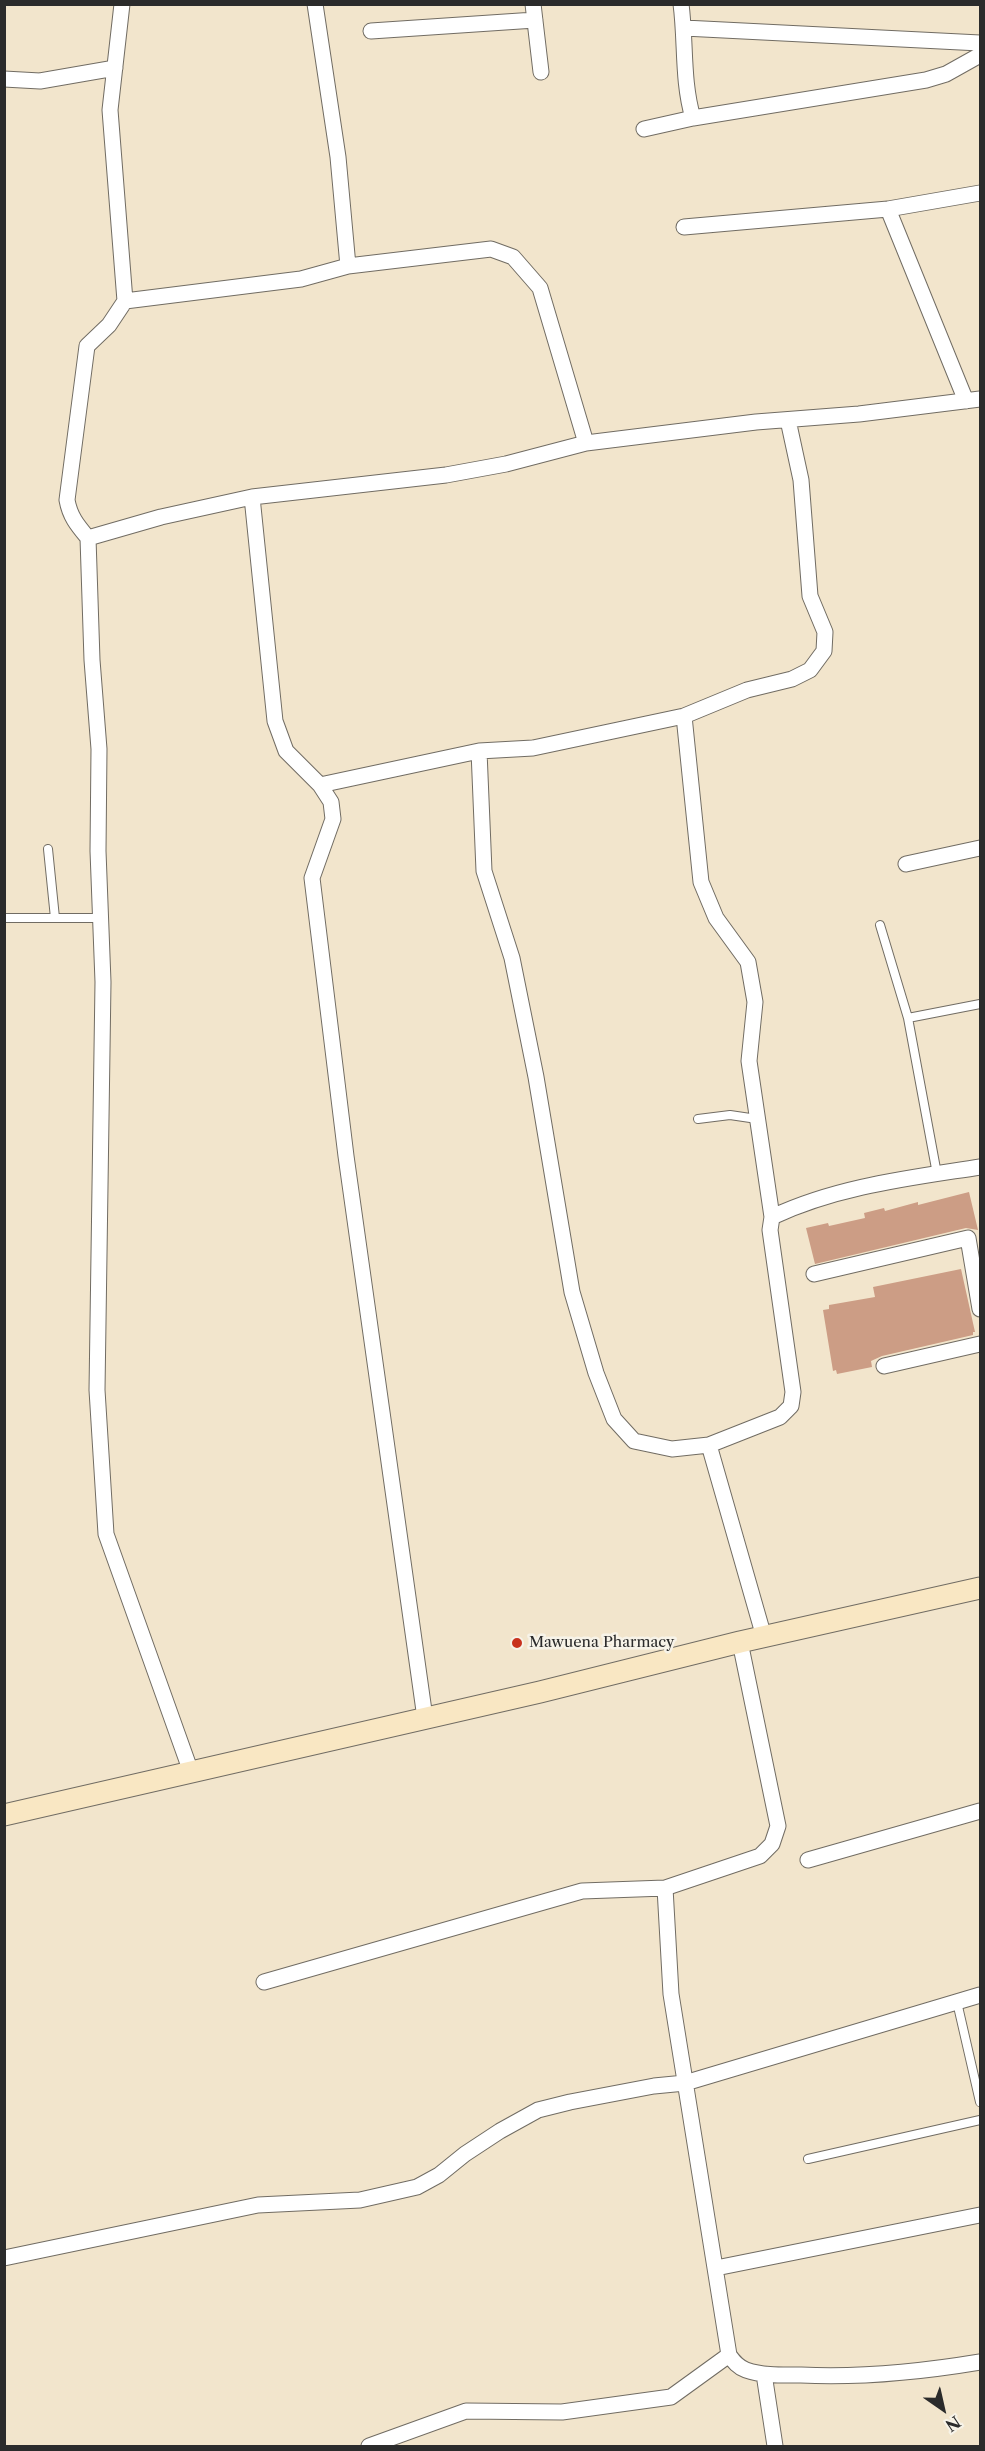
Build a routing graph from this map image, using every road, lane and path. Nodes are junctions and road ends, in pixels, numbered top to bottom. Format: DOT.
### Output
graph roads {
  1 [pos="122,4"];
  2 [pos="315,4"];
  3 [pos="681,4"];
  4 [pos="534,12"];
  5 [pos="684,28"];
  6 [pos="370,30"];
  7 [pos="981,43"];
  8 [pos="981,56"];
  9 [pos="116,68"];
  10 [pos="541,72"];
  11 [pos="4,79"];
  12 [pos="693,118"];
  13 [pos="644,129"];
  14 [pos="981,193"];
  15 [pos="888,209"];
  16 [pos="684,227"];
  17 [pos="348,266"];
  18 [pos="125,301"];
  19 [pos="973,400"];
  20 [pos="788,420"];
  21 [pos="586,443"];
  22 [pos="252,497"];
  23 [pos="88,538"];
  24 [pos="684,716"];
  25 [pos="478,751"];
  26 [pos="320,784"];
  27 [pos="981,848"];
  28 [pos="48,849"];
  29 [pos="906,864"];
  30 [pos="4,918"];
  31 [pos="55,918"];
  32 [pos="99,918"];
  33 [pos="880,925"];
  34 [pos="981,1004"];
  35 [pos="908,1018"];
  36 [pos="698,1119"];
  37 [pos="757,1119"];
  38 [pos="981,1167"];
  39 [pos="937,1174"];
  40 [pos="772,1217"];
  41 [pos="814,1274"];
  42 [pos="981,1309"];
  43 [pos="981,1344"];
  44 [pos="884,1366"];
  45 [pos="710,1445"];
  46 [pos="981,1588"];
  47 [pos="764,1637"];
  48 [pos="740,1642"];
  49 [pos="425,1718"];
  50 [pos="190,1772"];
  51 [pos="981,1811"];
  52 [pos="4,1815"];
  53 [pos="808,1860"];
  54 [pos="665,1888"];
  55 [pos="264,1982"];
  56 [pos="981,1995"];
  57 [pos="957,2002"];
  58 [pos="685,2083"];
  59 [pos="981,2102"];
  60 [pos="981,2120"];
  61 [pos="808,2159"];
  62 [pos="981,2215"];
  63 [pos="4,2258"];
  64 [pos="716,2268"];
  65 [pos="729,2355"];
  66 [pos="981,2362"];
  67 [pos="764,2374"];
  68 [pos="369,2446"];
  69 [pos="775,2446"];
  1 -- 9 [label="street"];
  2 -- 17 [label="street"];
  3 -- 5 [label="street"];
  4 -- 6 [label="street"];
  4 -- 10 [label="street"];
  5 -- 7 [label="street"];
  5 -- 12 [label="street"];
  8 -- 12 [label="street"];
  9 -- 11 [label="street"];
  9 -- 18 [label="street"];
  12 -- 13 [label="street"];
  14 -- 15 [label="street"];
  15 -- 16 [label="street"];
  15 -- 19 [label="street"];
  17 -- 18 [label="street"];
  17 -- 21 [label="street"];
  18 -- 23 [label="street"];
  19 -- 20 [label="street"];
  20 -- 21 [label="street"];
  20 -- 24 [label="street"];
  21 -- 22 [label="street"];
  22 -- 23 [label="street"];
  22 -- 26 [label="street"];
  23 -- 32 [label="street"];
  24 -- 25 [label="street"];
  24 -- 37 [label="street"];
  25 -- 26 [label="street"];
  25 -- 45 [label="street"];
  26 -- 49 [label="street"];
  27 -- 29 [label="street"];
  28 -- 31 [label="lane"];
  30 -- 31 [label="lane"];
  31 -- 32 [label="lane"];
  32 -- 50 [label="street"];
  33 -- 35 [label="lane"];
  34 -- 35 [label="lane"];
  35 -- 39 [label="lane"];
  36 -- 37 [label="lane"];
  37 -- 40 [label="street"];
  38 -- 39 [label="street"];
  39 -- 40 [label="street"];
  40 -- 45 [label="street"];
  41 -- 42 [label="street"];
  43 -- 44 [label="street"];
  45 -- 47 [label="street"];
  46 -- 47 [label="main road"];
  47 -- 48 [label="main road"];
  48 -- 49 [label="main road"];
  48 -- 54 [label="street"];
  49 -- 50 [label="main road"];
  50 -- 52 [label="main road"];
  51 -- 53 [label="street"];
  54 -- 55 [label="street"];
  54 -- 58 [label="street"];
  56 -- 57 [label="street"];
  57 -- 58 [label="street"];
  57 -- 59 [label="lane"];
  58 -- 63 [label="street"];
  58 -- 64 [label="street"];
  60 -- 61 [label="lane"];
  62 -- 64 [label="street"];
  64 -- 65 [label="street"];
  65 -- 67 [label="street"];
  65 -- 68 [label="street"];
  66 -- 67 [label="street"];
  67 -- 69 [label="street"];
}
